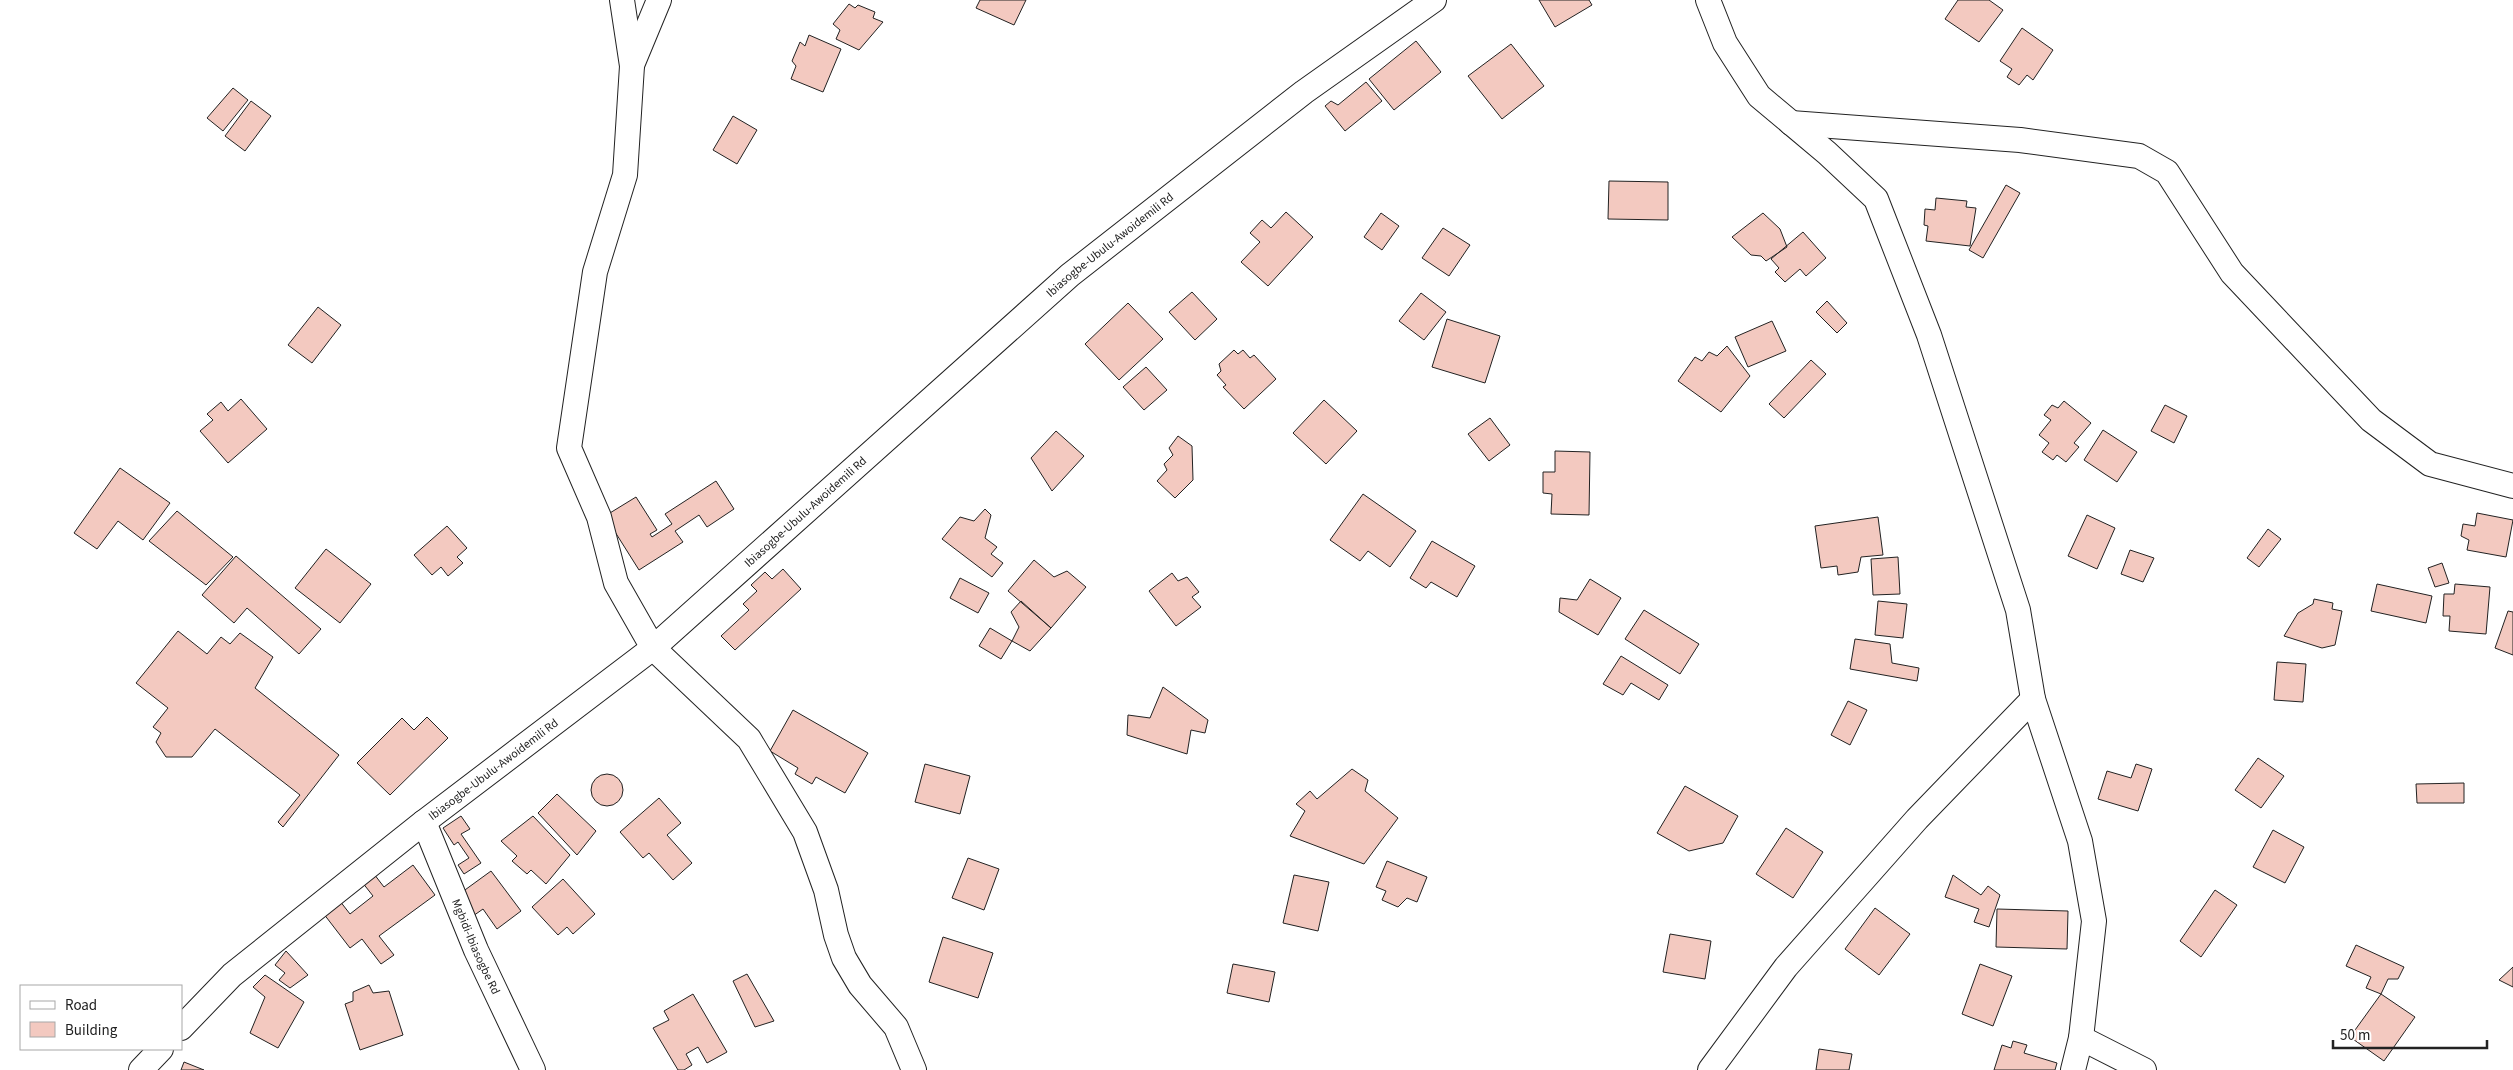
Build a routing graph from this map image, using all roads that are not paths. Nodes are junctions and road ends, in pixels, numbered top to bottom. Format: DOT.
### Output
graph roads {
  1 [pos="1434,0"];
  2 [pos="1708,0"];
  3 [pos="622,1"];
  4 [pos="656,6"];
  5 [pos="632,66"];
  6 [pos="1791,123"];
  7 [pos="2513,486"];
  8 [pos="653,648"];
  9 [pos="2033,699"];
  10 [pos="424,822"];
  11 [pos="182,1027"];
  12 [pos="2080,1038"];
  13 [pos="160,1050"];
  14 [pos="141,1070"];
  15 [pos="533,1070"];
  16 [pos="914,1070"];
  17 [pos="1710,1070"];
  18 [pos="2074,1070"];
  19 [pos="2144,1070"];
  1 -- 8 [label="street, Ibiasogbe-Ubulu-Awoidemili Rd"];
  2 -- 6 [label="street"];
  3 -- 4 [label="street"];
  3 -- 5 [label="street"];
  4 -- 5 [label="street"];
  5 -- 8 [label="street"];
  6 -- 7 [label="street"];
  6 -- 9 [label="street"];
  8 -- 10 [label="street, Ibiasogbe-Ubulu-Awoidemili Rd"];
  8 -- 16 [label="street"];
  9 -- 12 [label="street"];
  9 -- 17 [label="street"];
  10 -- 11 [label="street, Ibiasogbe-Ubulu-Awoidemili Rd"];
  10 -- 15 [label="street, Mgbidi-Ibiasogbe Rd"];
  12 -- 18 [label="street"];
  12 -- 19 [label="street"];
  13 -- 14 [label="street"];
}
